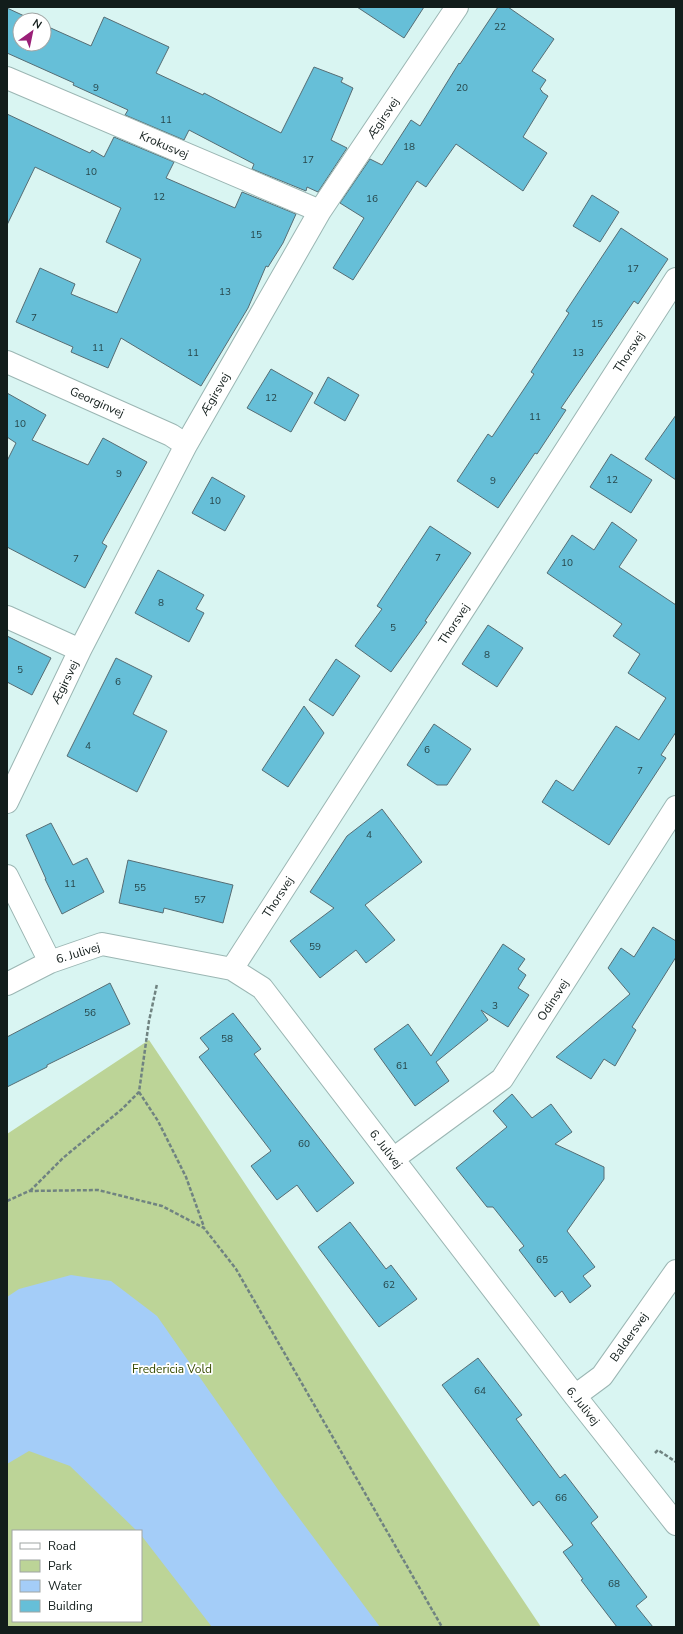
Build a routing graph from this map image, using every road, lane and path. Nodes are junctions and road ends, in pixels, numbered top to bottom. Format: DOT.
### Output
graph roads {
  1 [pos="457,7"];
  2 [pos="7,78"];
  3 [pos="320,211"];
  4 [pos="676,279"];
  5 [pos="7,362"];
  6 [pos="186,445"];
  7 [pos="7,617"];
  8 [pos="80,650"];
  9 [pos="7,802"];
  10 [pos="676,806"];
  11 [pos="7,876"];
  12 [pos="162,956"];
  13 [pos="50,962"];
  14 [pos="232,969"];
  15 [pos="7,984"];
  16 [pos="139,1092"];
  17 [pos="393,1159"];
  18 [pos="29,1191"];
  19 [pos="7,1201"];
  20 [pos="204,1228"];
  21 [pos="676,1271"];
  22 [pos="575,1396"];
  23 [pos="676,1524"];
  24 [pos="442,1627"];
  1 -- 3 [label="street, Ægirsvej"];
  2 -- 3 [label="street, Krokusvej"];
  3 -- 6 [label="street, Ægirsvej"];
  4 -- 14 [label="street, Thorsvej"];
  5 -- 6 [label="street, Georginvej"];
  6 -- 8 [label="street, Ægirsvej"];
  7 -- 8 [label="street"];
  8 -- 9 [label="street, Ægirsvej"];
  10 -- 17 [label="street, Odinsvej"];
  11 -- 13 [label="street"];
  12 -- 13 [label="street, 6. Julivej"];
  12 -- 14 [label="street, 6. Julivej"];
  12 -- 16 [label="path"];
  13 -- 15 [label="street, 6. Julivej"];
  14 -- 17 [label="street, 6. Julivej"];
  16 -- 18 [label="path"];
  16 -- 20 [label="path"];
  17 -- 22 [label="street, 6. Julivej"];
  18 -- 19 [label="path"];
  18 -- 20 [label="path"];
  20 -- 24 [label="path"];
  21 -- 22 [label="street, Baldersvej"];
  22 -- 23 [label="street, 6. Julivej"];
}
